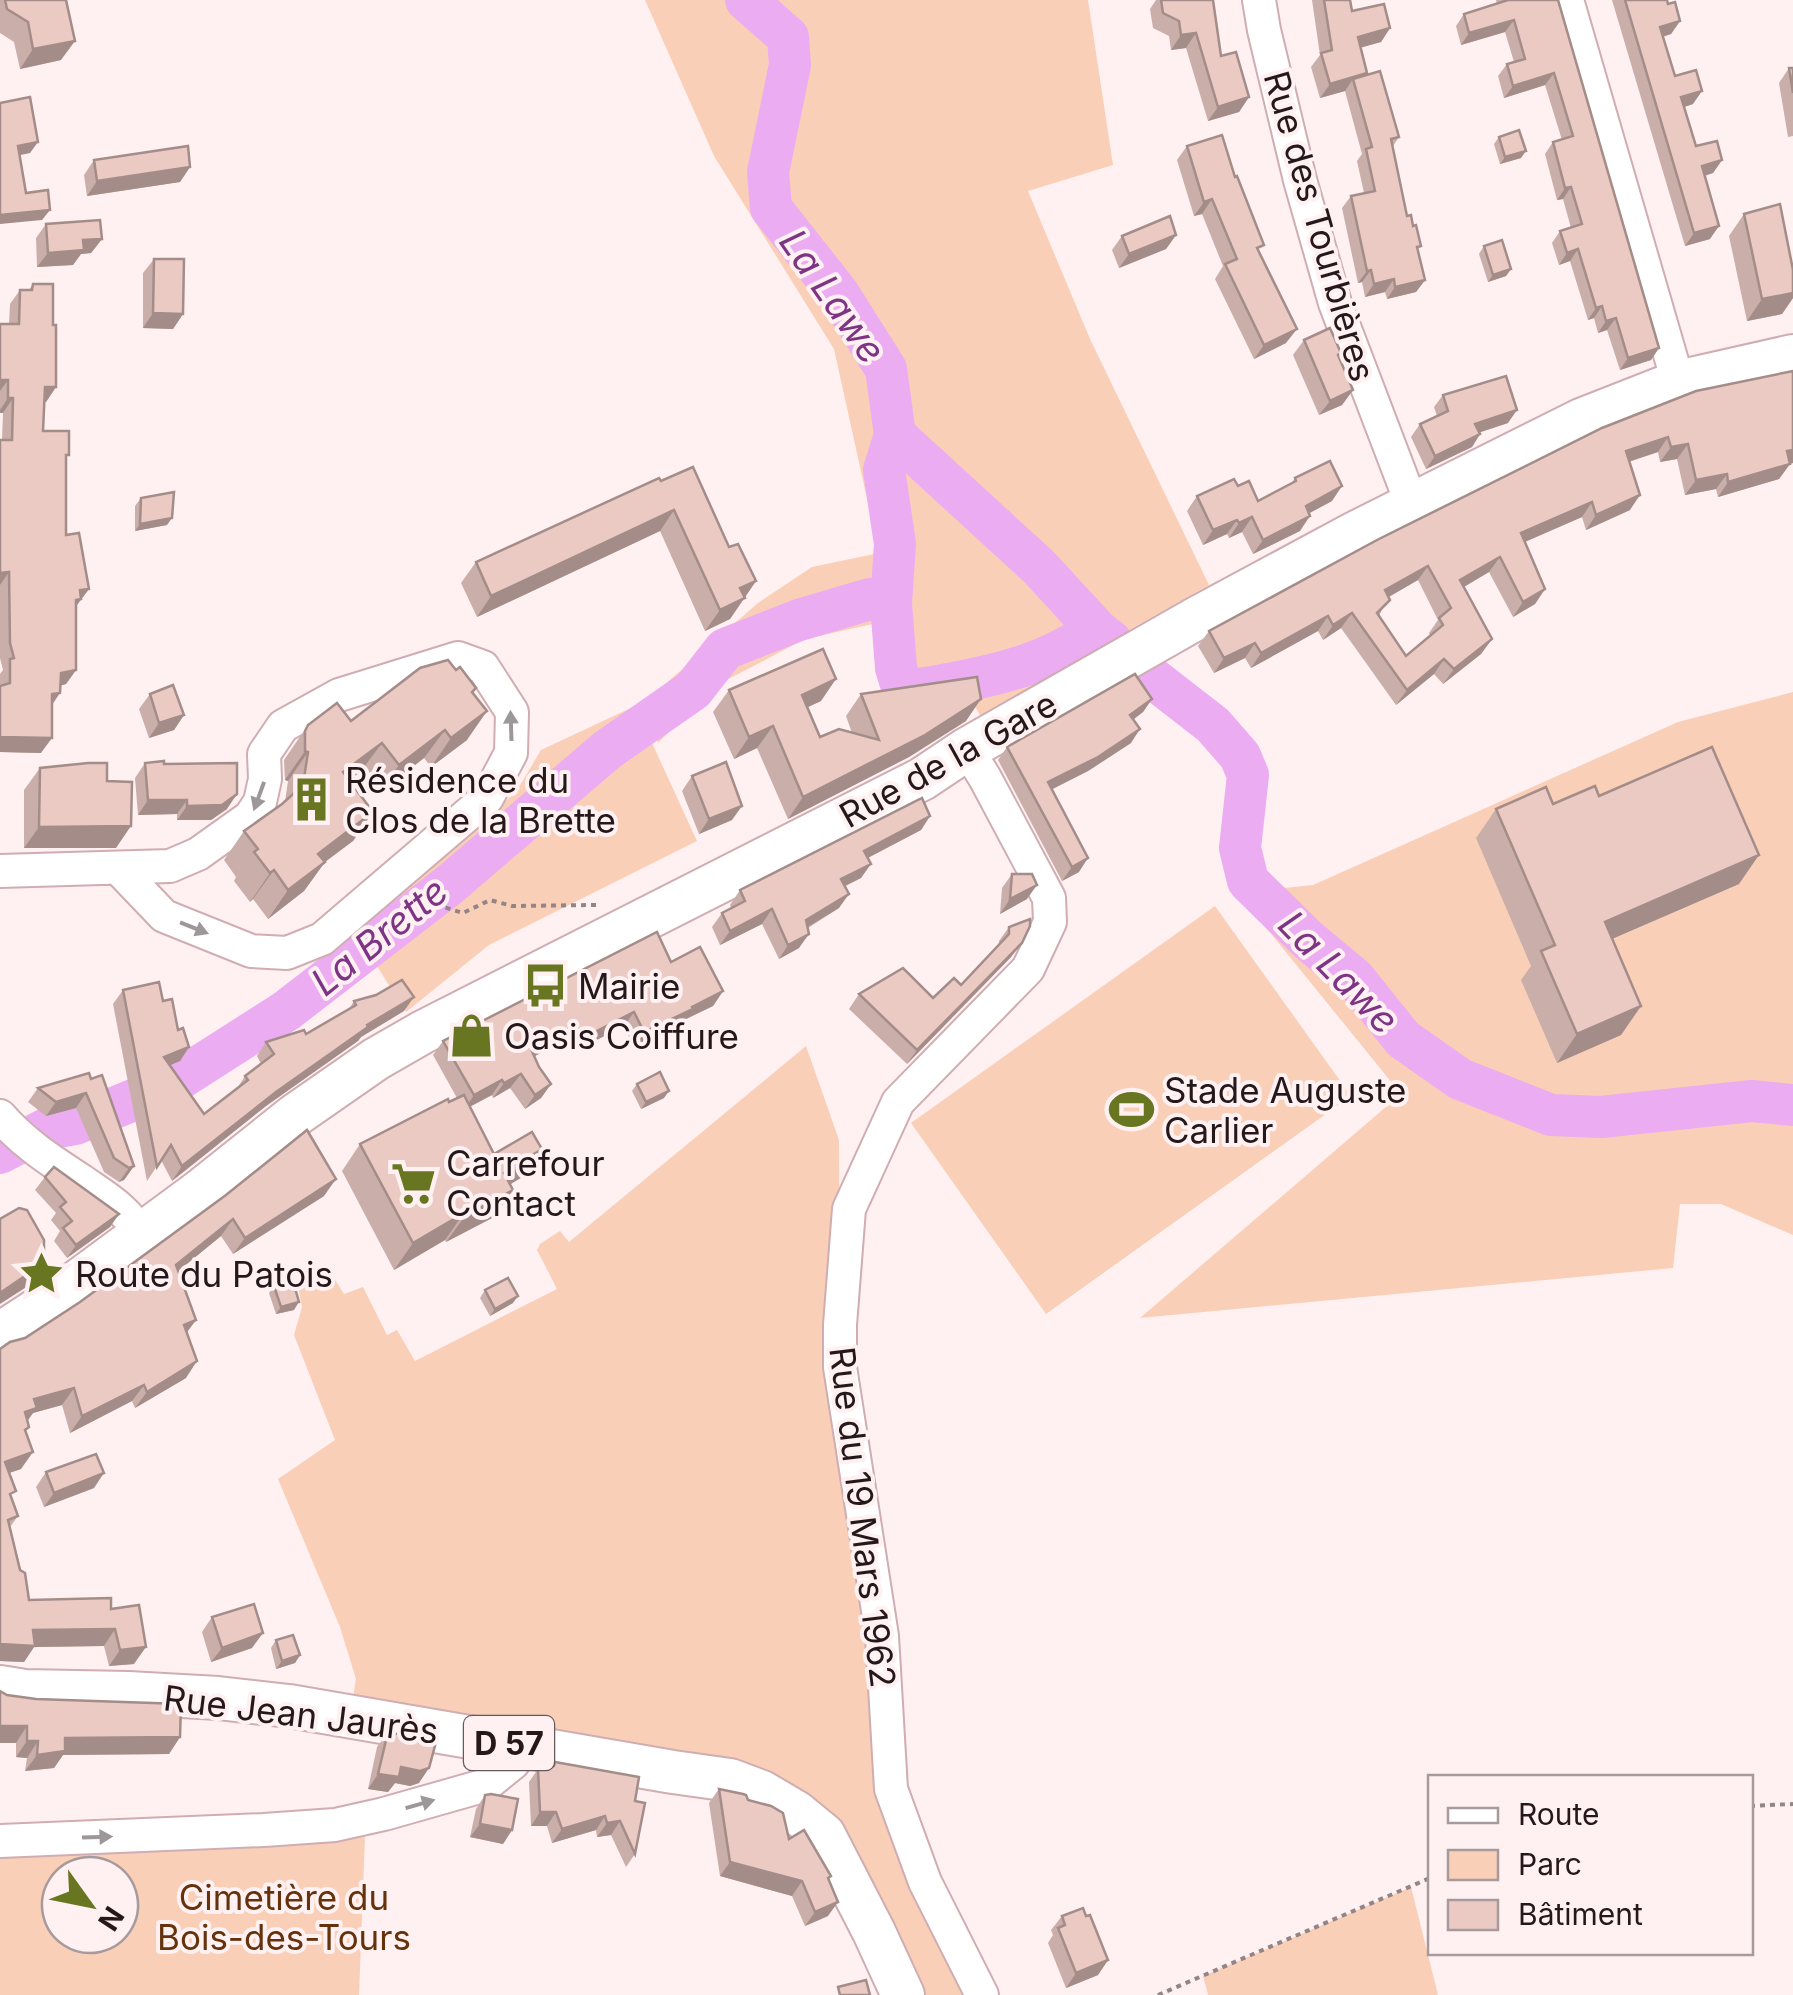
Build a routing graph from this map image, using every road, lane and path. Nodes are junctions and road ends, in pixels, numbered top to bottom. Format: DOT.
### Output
graph roads {
  1 [pos="1260,0"];
  2 [pos="1567,0"];
  3 [pos="1793,356"];
  4 [pos="1678,382"];
  5 [pos="1412,505"];
  6 [pos="967,750"];
  7 [pos="119,869"];
  8 [pos="0,871"];
  9 [pos="428,880"];
  10 [pos="618,932"];
  11 [pos="15,1131"];
  12 [pos="142,1235"];
  13 [pos="0,1334"];
  14 [pos="0,1687"];
  15 [pos="525,1746"];
  16 [pos="1793,1804"];
  17 [pos="1753,1806"];
  18 [pos="0,1841"];
  19 [pos="1428,1879"];
  20 [pos="902,1995"];
  21 [pos="982,1995"];
  22 [pos="1158,1995"];
  1 -- 5 [label="street, Rue des Tourbières"];
  2 -- 4 [label="street"];
  3 -- 4 [label="main road, Rue de la Gare"];
  4 -- 5 [label="main road, Rue de la Gare"];
  5 -- 6 [label="main road, Rue de la Gare"];
  6 -- 10 [label="main road, Rue de la Gare"];
  6 -- 21 [label="street, Rue du 19 Mars 1962"];
  7 -- 7 [label="street, one-way"];
  7 -- 8 [label="street"];
  9 -- 10 [label="path"];
  10 -- 12 [label="main road, Rue de la Gare"];
  11 -- 12 [label="street"];
  12 -- 13 [label="main road, Rue de la Gare"];
  14 -- 15 [label="main road, Rue Jean Jaurès / D 57"];
  18 -- 15 [label="street, one-way"];
  15 -- 20 [label="main road, Rue Jean Jaurès / D 57"];
  16 -- 17 [label="path"];
  19 -- 22 [label="path"];
}
